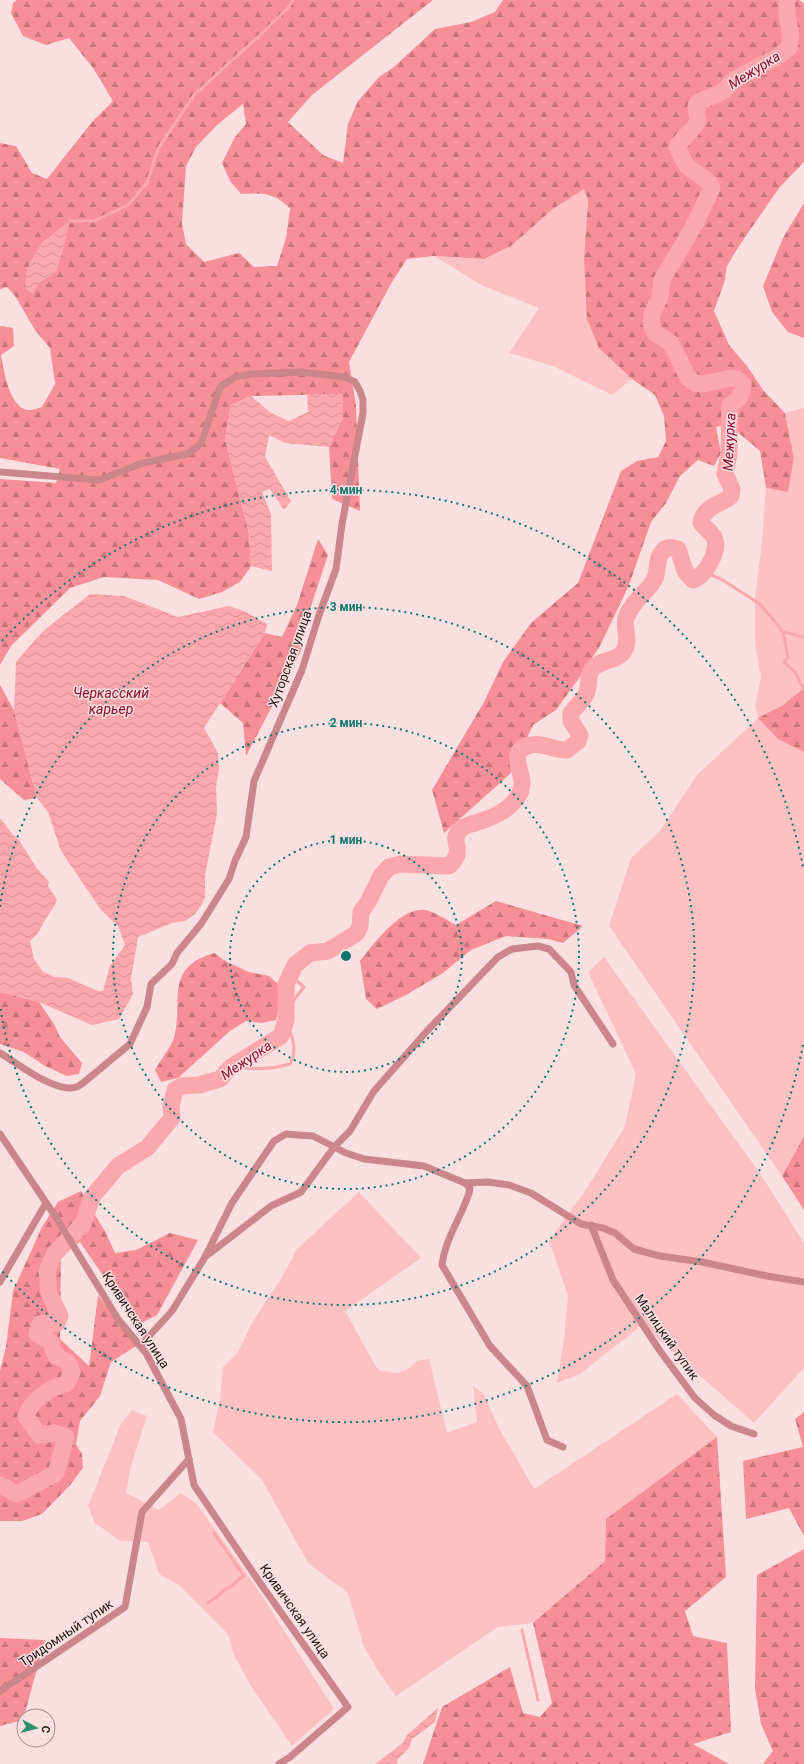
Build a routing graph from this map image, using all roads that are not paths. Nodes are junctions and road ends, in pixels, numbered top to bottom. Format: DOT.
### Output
graph roads {
  1 [pos="0,472"];
  2 [pos="613,1044"];
  3 [pos="0,1053"];
  4 [pos="0,1134"];
  5 [pos="335,1146"];
  6 [pos="465,1183"];
  7 [pos="46,1203"];
  8 [pos="591,1225"];
  9 [pos="205,1257"];
  10 [pos="0,1282"];
  11 [pos="804,1282"];
  12 [pos="140,1346"];
  13 [pos="754,1434"];
  14 [pos="563,1447"];
  15 [pos="189,1459"];
  16 [pos="0,1691"];
  17 [pos="279,1764"];
  1 -- 3 [label="street, Хуторская улица"];
  2 -- 5 [label="street"];
  4 -- 7 [label="street, Кривичская улица"];
  5 -- 6 [label="street"];
  5 -- 9 [label="street"];
  5 -- 9 [label="street"];
  6 -- 8 [label="street"];
  6 -- 14 [label="street"];
  7 -- 10 [label="street"];
  7 -- 12 [label="street, Кривичская улица"];
  8 -- 11 [label="street"];
  8 -- 13 [label="street, Малицкий тупик"];
  9 -- 12 [label="street"];
  12 -- 15 [label="street, Кривичская улица"];
  15 -- 16 [label="street, Тридомный тупик"];
  15 -- 17 [label="street, Кривичская улица"];
}
